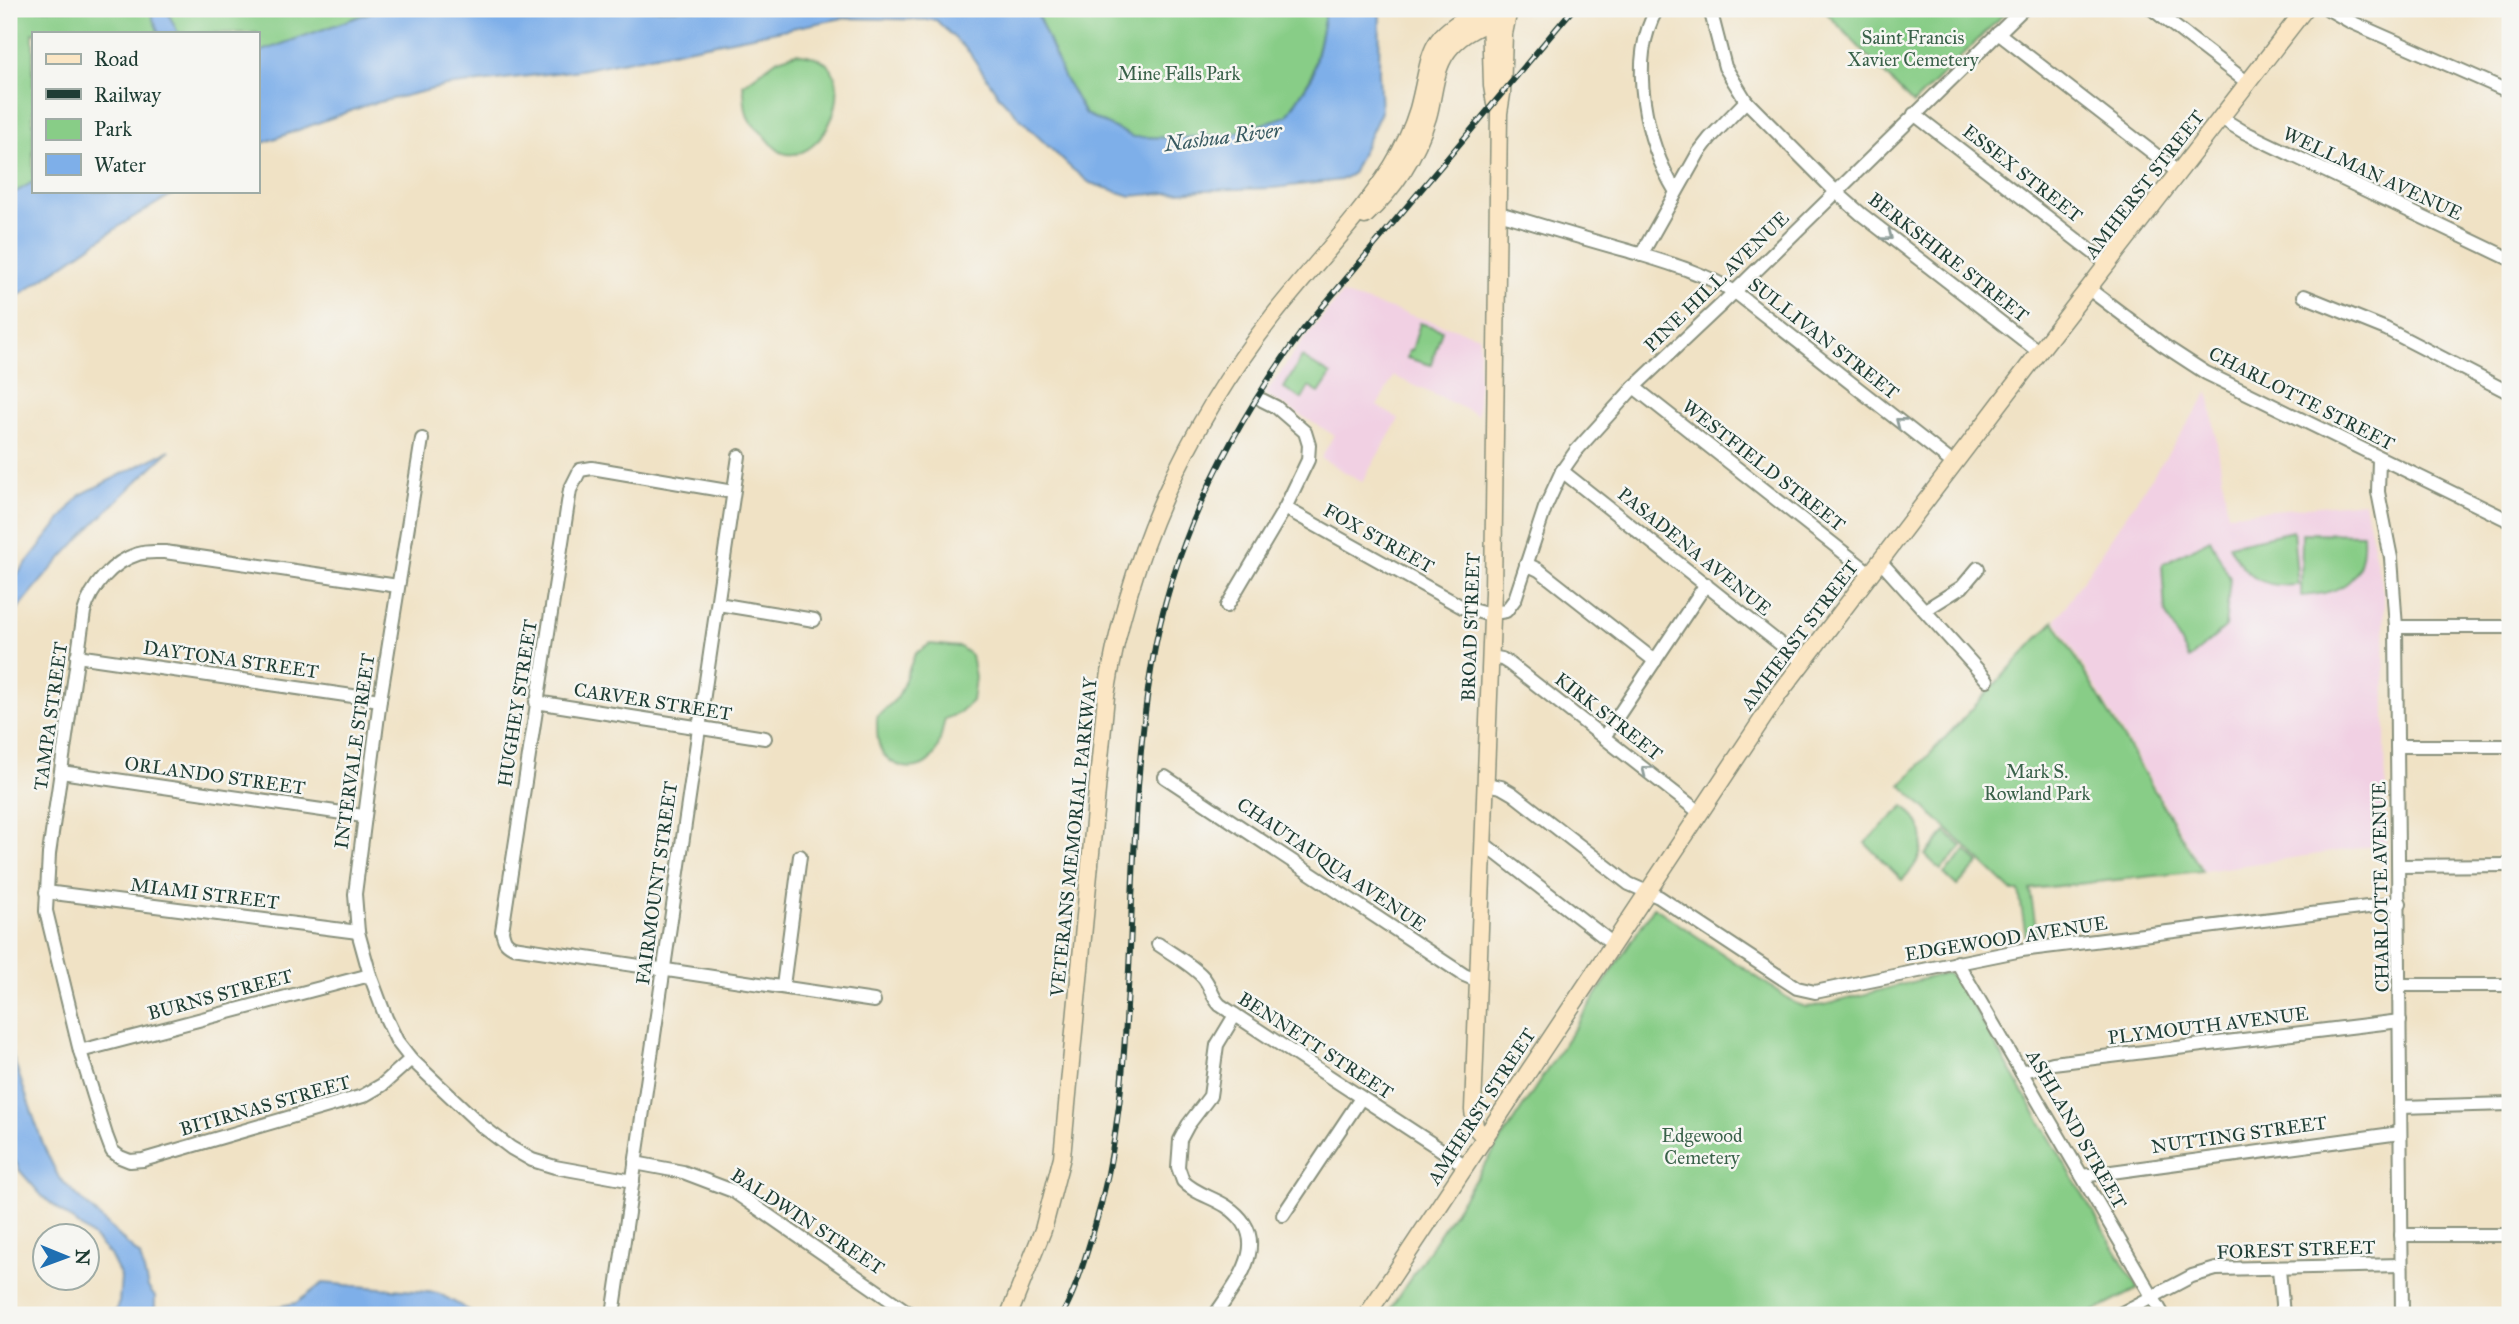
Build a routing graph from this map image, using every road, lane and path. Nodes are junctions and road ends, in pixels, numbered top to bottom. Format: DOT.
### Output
graph roads {
  1 [pos="1657,9"];
  2 [pos="1710,9"];
  3 [pos="2023,9"];
  4 [pos="2152,9"];
  5 [pos="2305,9"];
  6 [pos="2328,9"];
  7 [pos="1508,10"];
  8 [pos="1488,13"];
  9 [pos="1998,33"];
  10 [pos="1452,46"];
  11 [pos="1491,59"];
  12 [pos="2248,83"];
  13 [pos="2510,92"];
  14 [pos="1746,102"];
  15 [pos="1499,113"];
  16 [pos="1914,114"];
  17 [pos="2221,118"];
  18 [pos="2179,173"];
  19 [pos="1676,192"];
  20 [pos="1836,192"];
  21 [pos="1499,213"];
  22 [pos="1333,246"];
  23 [pos="1641,255"];
  24 [pos="2510,259"];
  25 [pos="2108,264"];
  26 [pos="2089,289"];
  27 [pos="1735,292"];
  28 [pos="2304,296"];
  29 [pos="2039,352"];
  30 [pos="1634,387"];
  31 [pos="2510,393"];
  32 [pos="1262,400"];
  33 [pos="422,439"];
  34 [pos="739,456"];
  35 [pos="2379,459"];
  36 [pos="1954,464"];
  37 [pos="1562,471"];
  38 [pos="733,492"];
  39 [pos="1285,508"];
  40 [pos="2510,521"];
  41 [pos="1526,564"];
  42 [pos="1875,568"];
  43 [pos="1978,568"];
  44 [pos="1706,584"];
  45 [pos="398,586"];
  46 [pos="718,604"];
  47 [pos="1227,606"];
  48 [pos="1925,610"];
  49 [pos="1493,615"];
  50 [pos="814,620"];
  51 [pos="2396,626"];
  52 [pos="2510,627"];
  53 [pos="77,656"];
  54 [pos="1491,657"];
  55 [pos="1655,661"];
  56 [pos="1803,662"];
  57 [pos="1987,680"];
  58 [pos="380,700"];
  59 [pos="536,702"];
  60 [pos="698,728"];
  61 [pos="1604,737"];
  62 [pos="765,738"];
  63 [pos="2397,746"];
  64 [pos="2510,746"];
  65 [pos="61,772"];
  66 [pos="1166,777"];
  67 [pos="1486,784"];
  68 [pos="1699,812"];
  69 [pos="363,816"];
  70 [pos="1483,843"];
  71 [pos="800,856"];
  72 [pos="2510,865"];
  73 [pos="2399,866"];
  74 [pos="46,892"];
  75 [pos="1646,892"];
  76 [pos="2400,903"];
  77 [pos="359,932"];
  78 [pos="1612,943"];
  79 [pos="1158,944"];
  80 [pos="1957,962"];
  81 [pos="663,970"];
  82 [pos="370,975"];
  83 [pos="1478,981"];
  84 [pos="2400,985"];
  85 [pos="2510,985"];
  86 [pos="783,986"];
  87 [pos="874,1001"];
  88 [pos="1236,1015"];
  89 [pos="2400,1021"];
  90 [pos="80,1051"];
  91 [pos="411,1059"];
  92 [pos="2021,1072"];
  93 [pos="1361,1098"];
  94 [pos="2510,1104"];
  95 [pos="2400,1107"];
  96 [pos="2400,1133"];
  97 [pos="1485,1138"];
  98 [pos="120,1157"];
  99 [pos="635,1163"];
  100 [pos="1466,1166"];
  101 [pos="2082,1176"];
  102 [pos="633,1181"];
  103 [pos="1283,1215"];
  104 [pos="2401,1235"];
  105 [pos="2510,1235"];
  106 [pos="2401,1265"];
  107 [pos="2279,1269"];
  108 [pos="2153,1298"];
  109 [pos="613,1315"];
  110 [pos="912,1315"];
  111 [pos="1009,1315"];
  112 [pos="1215,1315"];
  113 [pos="1367,1315"];
  114 [pos="2118,1315"];
  115 [pos="2163,1315"];
  116 [pos="2283,1315"];
  117 [pos="2402,1315"];
  1 -- 19 [label="street"];
  2 -- 14 [label="street, BERKSHIRE STREET"];
  3 -- 9 [label="street, PINE HILL AVENUE"];
  4 -- 12 [label="street"];
  5 -- 12 [label="main road, AMHERST STREET"];
  6 -- 13 [label="street"];
  7 -- 8 [label="main road, VETERANS MEMORIAL PARKWAY"];
  7 -- 15 [label="main road, BROAD STREET"];
  8 -- 10 [label="main road, VETERANS MEMORIAL PARKWAY"];
  8 -- 11 [label="main road, BROAD STREET"];
  8 -- 22 [label="main road, VETERANS MEMORIAL PARKWAY"];
  9 -- 16 [label="street, PINE HILL AVENUE"];
  9 -- 18 [label="street"];
  10 -- 11 [label="main road"];
  10 -- 22 [label="main road, VETERANS MEMORIAL PARKWAY"];
  11 -- 15 [label="main road, BROAD STREET"];
  12 -- 17 [label="main road, AMHERST STREET"];
  14 -- 19 [label="street"];
  14 -- 20 [label="street, BERKSHIRE STREET"];
  15 -- 21 [label="main road, BROAD STREET"];
  16 -- 20 [label="street, PINE HILL AVENUE"];
  16 -- 25 [label="street, ESSEX STREET"];
  17 -- 18 [label="main road, AMHERST STREET"];
  17 -- 24 [label="street, WELLMAN AVENUE"];
  18 -- 25 [label="main road, AMHERST STREET"];
  19 -- 23 [label="street"];
  20 -- 27 [label="street, PINE HILL AVENUE"];
  20 -- 29 [label="street, BERKSHIRE STREET, one-way"];
  21 -- 23 [label="street, SULLIVAN STREET"];
  21 -- 49 [label="main road, BROAD STREET"];
  22 -- 111 [label="main road, VETERANS MEMORIAL PARKWAY"];
  23 -- 27 [label="street, SULLIVAN STREET"];
  25 -- 26 [label="main road, AMHERST STREET"];
  26 -- 29 [label="main road, AMHERST STREET"];
  26 -- 35 [label="street, CHARLOTTE STREET"];
  27 -- 30 [label="street, PINE HILL AVENUE"];
  36 -- 27 [label="street, SULLIVAN STREET, one-way"];
  28 -- 31 [label="street"];
  29 -- 36 [label="main road, AMHERST STREET"];
  30 -- 37 [label="street, PINE HILL AVENUE"];
  30 -- 42 [label="street, WESTFIELD STREET"];
  32 -- 39 [label="street"];
  33 -- 45 [label="street, INTERVALE STREET"];
  34 -- 38 [label="street, FAIRMOUNT STREET"];
  35 -- 40 [label="street, CHARLOTTE STREET"];
  35 -- 51 [label="street, CHARLOTTE AVENUE"];
  36 -- 42 [label="main road, AMHERST STREET"];
  37 -- 41 [label="street, PINE HILL AVENUE"];
  37 -- 44 [label="street, PASADENA AVENUE"];
  38 -- 46 [label="street, FAIRMOUNT STREET"];
  38 -- 59 [label="street, HUGHEY STREET"];
  39 -- 47 [label="street"];
  39 -- 49 [label="street, FOX STREET"];
  41 -- 49 [label="street, PINE HILL AVENUE"];
  41 -- 55 [label="street"];
  42 -- 48 [label="street, WESTFIELD STREET"];
  42 -- 56 [label="main road, AMHERST STREET"];
  43 -- 48 [label="street"];
  44 -- 55 [label="street"];
  44 -- 56 [label="street, PASADENA AVENUE"];
  45 -- 53 [label="street, TAMPA STREET"];
  45 -- 58 [label="street, INTERVALE STREET"];
  46 -- 50 [label="street"];
  46 -- 60 [label="street, FAIRMOUNT STREET"];
  48 -- 57 [label="street, WESTFIELD STREET"];
  49 -- 54 [label="main road, BROAD STREET"];
  51 -- 52 [label="street"];
  51 -- 63 [label="street, CHARLOTTE AVENUE"];
  53 -- 58 [label="street, DAYTONA STREET"];
  53 -- 65 [label="street, TAMPA STREET"];
  54 -- 61 [label="street, KIRK STREET"];
  54 -- 67 [label="main road, BROAD STREET"];
  55 -- 61 [label="street"];
  56 -- 68 [label="main road, AMHERST STREET"];
  58 -- 69 [label="street, INTERVALE STREET"];
  59 -- 60 [label="street, CARVER STREET"];
  59 -- 81 [label="street, HUGHEY STREET"];
  60 -- 62 [label="street, CARVER STREET"];
  60 -- 81 [label="street, FAIRMOUNT STREET"];
  68 -- 61 [label="street, KIRK STREET, one-way"];
  63 -- 64 [label="street"];
  63 -- 73 [label="street, CHARLOTTE AVENUE"];
  65 -- 69 [label="street, ORLANDO STREET"];
  65 -- 74 [label="street, TAMPA STREET"];
  66 -- 83 [label="street, CHAUTAUQUA AVENUE"];
  67 -- 70 [label="main road, BROAD STREET"];
  67 -- 75 [label="street, EDGEWOOD AVENUE"];
  68 -- 75 [label="main road, AMHERST STREET"];
  69 -- 77 [label="street, INTERVALE STREET"];
  70 -- 78 [label="street"];
  70 -- 83 [label="main road, BROAD STREET"];
  71 -- 86 [label="street"];
  72 -- 73 [label="street"];
  73 -- 76 [label="street, CHARLOTTE AVENUE"];
  74 -- 77 [label="street, MIAMI STREET"];
  74 -- 90 [label="street, TAMPA STREET"];
  75 -- 78 [label="main road, AMHERST STREET"];
  75 -- 80 [label="street, EDGEWOOD AVENUE"];
  76 -- 80 [label="street, EDGEWOOD AVENUE"];
  76 -- 84 [label="street, CHARLOTTE AVENUE"];
  77 -- 82 [label="street, INTERVALE STREET"];
  78 -- 97 [label="main road, AMHERST STREET"];
  79 -- 88 [label="street, BENNETT STREET"];
  80 -- 92 [label="street, ASHLAND STREET"];
  81 -- 86 [label="street"];
  81 -- 99 [label="street, FAIRMOUNT STREET"];
  82 -- 90 [label="street, BURNS STREET"];
  82 -- 91 [label="street, INTERVALE STREET"];
  83 -- 97 [label="main road, BROAD STREET"];
  84 -- 85 [label="street"];
  84 -- 89 [label="street, CHARLOTTE AVENUE"];
  86 -- 87 [label="street"];
  88 -- 93 [label="street, BENNETT STREET"];
  88 -- 112 [label="street"];
  89 -- 92 [label="street, PLYMOUTH AVENUE"];
  89 -- 95 [label="street, CHARLOTTE AVENUE"];
  90 -- 98 [label="street, TAMPA STREET"];
  91 -- 98 [label="street, BITIRNAS STREET"];
  91 -- 102 [label="street, INTERVALE STREET"];
  92 -- 101 [label="street, ASHLAND STREET"];
  93 -- 100 [label="street, BENNETT STREET"];
  93 -- 103 [label="street"];
  94 -- 95 [label="street"];
  95 -- 96 [label="street, CHARLOTTE AVENUE"];
  96 -- 101 [label="street, NUTTING STREET"];
  96 -- 104 [label="street, CHARLOTTE AVENUE"];
  97 -- 100 [label="main road, AMHERST STREET"];
  99 -- 102 [label="street, FAIRMOUNT STREET"];
  99 -- 110 [label="street, BALDWIN STREET"];
  100 -- 113 [label="main road, AMHERST STREET"];
  101 -- 108 [label="street, ASHLAND STREET"];
  102 -- 109 [label="street, FAIRMOUNT STREET"];
  104 -- 105 [label="street"];
  104 -- 106 [label="street, CHARLOTTE AVENUE"];
  106 -- 107 [label="street, FOREST STREET"];
  106 -- 117 [label="street, CHARLOTTE AVENUE"];
  107 -- 108 [label="street, FOREST STREET"];
  107 -- 116 [label="street"];
  108 -- 114 [label="street, FOREST STREET"];
  108 -- 115 [label="street, ASHLAND STREET"];
}
